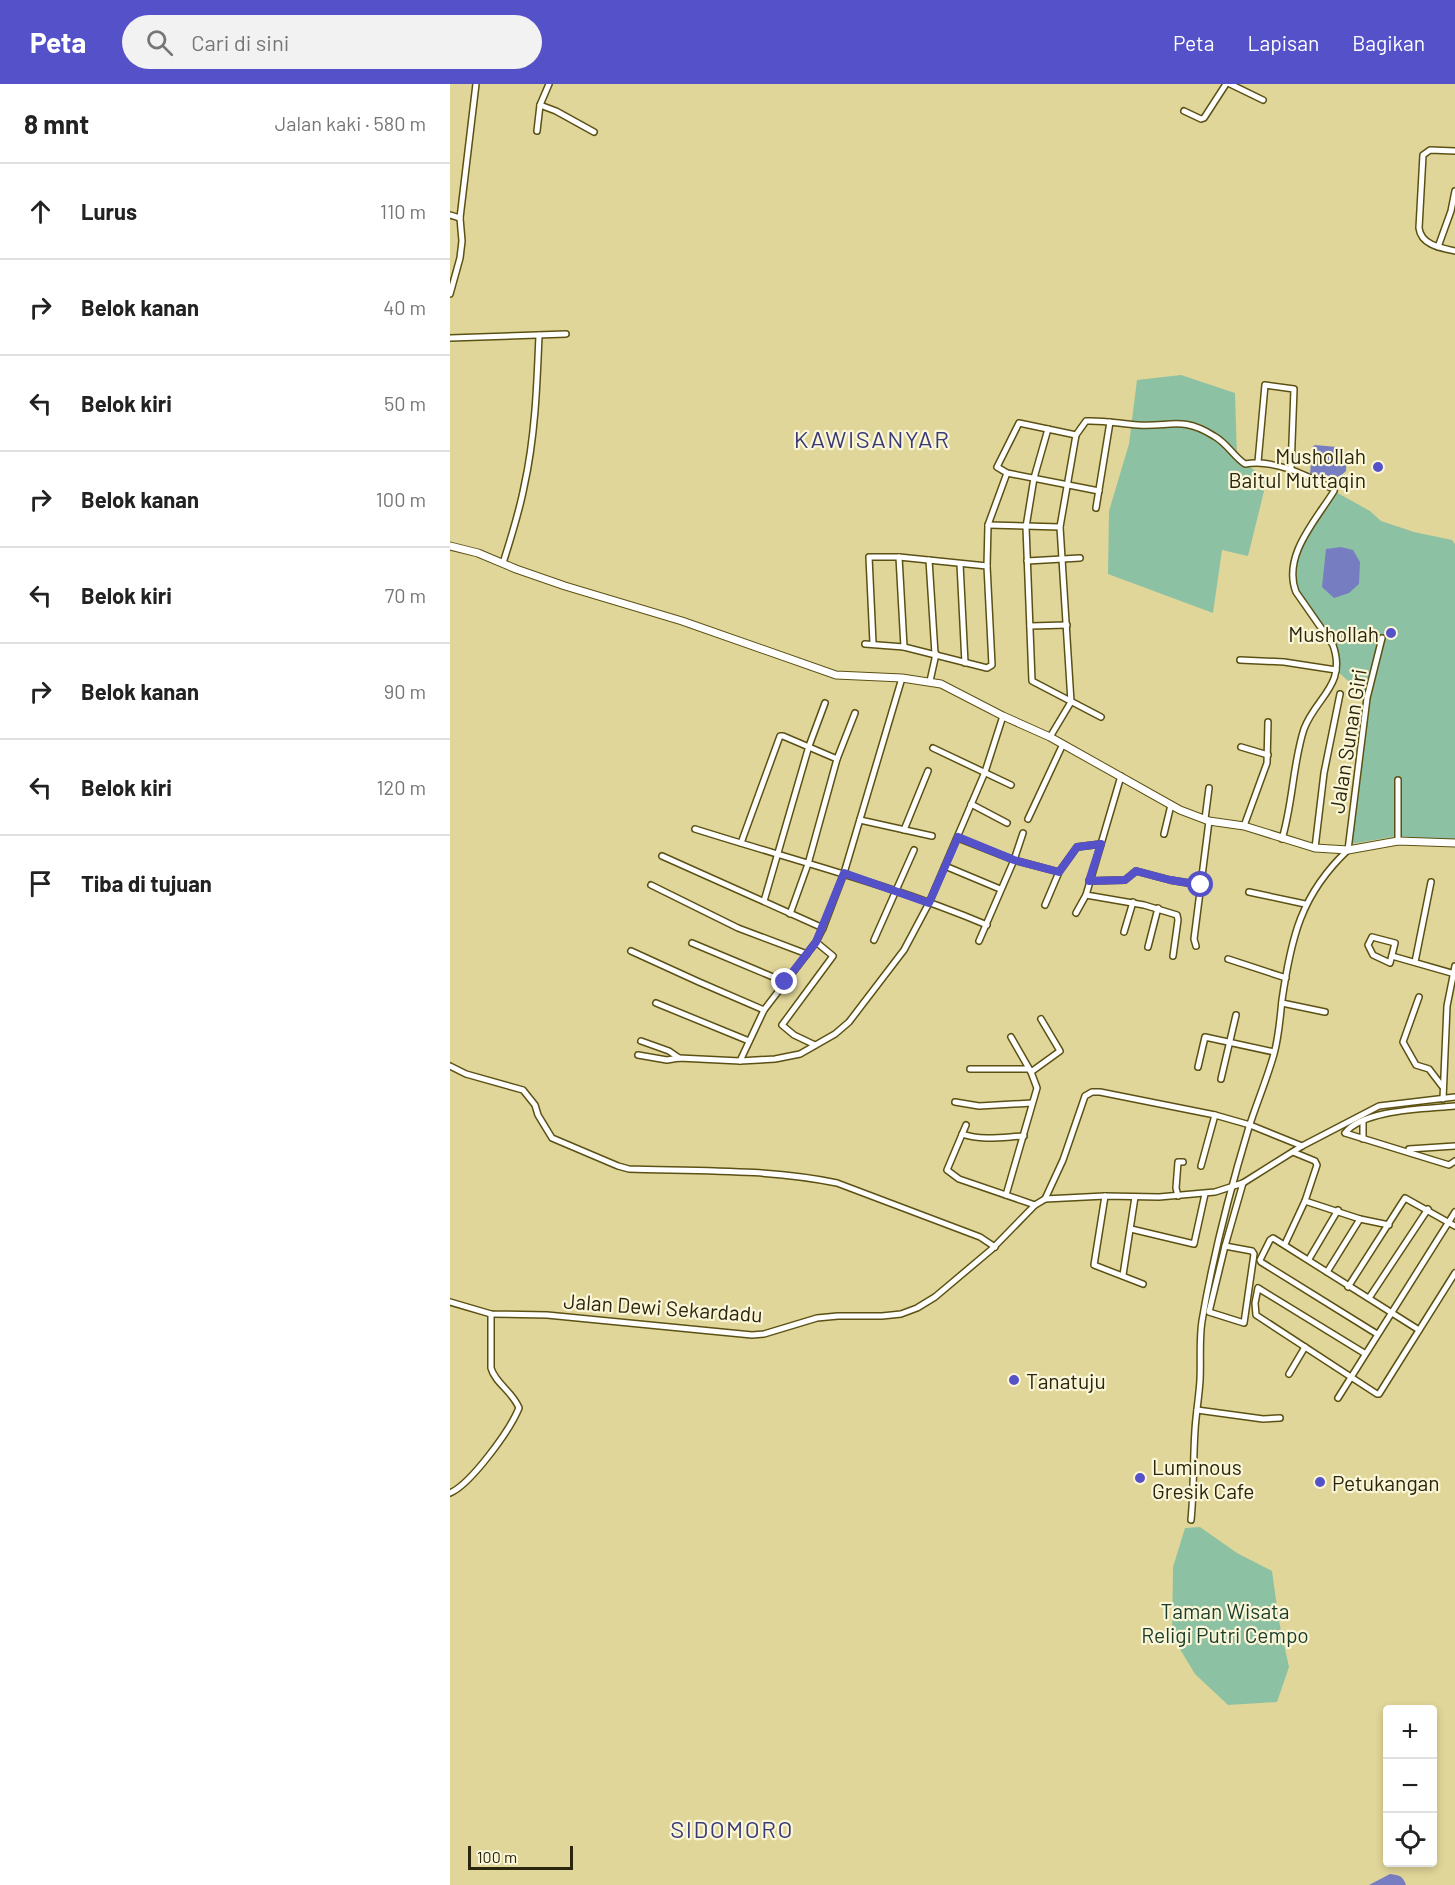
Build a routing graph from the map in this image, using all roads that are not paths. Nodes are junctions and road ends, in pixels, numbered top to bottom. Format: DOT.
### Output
graph roads {
  1 [pos="476,84"];
  2 [pos="549,84"];
  3 [pos="1228,84"];
  4 [pos="1263,100"];
  5 [pos="540,105"];
  6 [pos="1184,111"];
  7 [pos="537,131"];
  8 [pos="594,132"];
  9 [pos="1454,153"];
  10 [pos="1455,191"];
  11 [pos="1453,211"];
  12 [pos="450,215"];
  13 [pos="460,218"];
  14 [pos="1438,248"];
  15 [pos="1455,251"];
  16 [pos="450,294"];
  17 [pos="566,334"];
  18 [pos="539,335"];
  19 [pos="450,338"];
  20 [pos="1110,422"];
  21 [pos="1048,429"];
  22 [pos="1076,435"];
  23 [pos="1258,462"];
  24 [pos="1291,469"];
  25 [pos="1007,473"];
  26 [pos="1034,478"];
  27 [pos="1068,484"];
  28 [pos="1099,491"];
  29 [pos="1096,508"];
  30 [pos="988,525"];
  31 [pos="1026,527"];
  32 [pos="1060,527"];
  33 [pos="450,546"];
  34 [pos="899,557"];
  35 [pos="1080,558"];
  36 [pos="1063,559"];
  37 [pos="928,560"];
  38 [pos="1027,561"];
  39 [pos="503,563"];
  40 [pos="960,564"];
  41 [pos="987,566"];
  42 [pos="1067,625"];
  43 [pos="1030,626"];
  44 [pos="1382,638"];
  45 [pos="873,643"];
  46 [pos="865,644"];
  47 [pos="904,647"];
  48 [pos="935,654"];
  49 [pos="1240,660"];
  50 [pos="964,663"];
  51 [pos="1336,670"];
  52 [pos="902,678"];
  53 [pos="930,681"];
  54 [pos="1340,693"];
  55 [pos="1071,702"];
  56 [pos="825,703"];
  57 [pos="855,713"];
  58 [pos="1003,716"];
  59 [pos="1101,717"];
  60 [pos="1268,722"];
  61 [pos="1050,737"];
  62 [pos="1063,744"];
  63 [pos="809,746"];
  64 [pos="1241,747"];
  65 [pos="933,748"];
  66 [pos="1268,755"];
  67 [pos="837,759"];
  68 [pos="928,771"];
  69 [pos="985,772"];
  70 [pos="1121,776"];
  71 [pos="1398,780"];
  72 [pos="1011,785"];
  73 [pos="1209,788"];
  74 [pos="971,804"];
  75 [pos="1171,805"];
  76 [pos="1028,819"];
  77 [pos="860,820"];
  78 [pos="1207,820"];
  79 [pos="1007,823"];
  80 [pos="1244,826"];
  81 [pos="695,829"];
  82 [pos="904,830"];
  83 [pos="1023,833"];
  84 [pos="1164,834"];
  85 [pos="932,836"];
  86 [pos="958,837"];
  87 [pos="1282,839"];
  88 [pos="1398,842"];
  89 [pos="741,843"];
  90 [pos="1455,843"];
  91 [pos="1101,844"];
  92 [pos="1315,848"];
  93 [pos="914,850"];
  94 [pos="1348,850"];
  95 [pos="778,855"];
  96 [pos="662,856"];
  97 [pos="1014,860"];
  98 [pos="808,864"];
  99 [pos="945,866"];
  100 [pos="1059,872"];
  101 [pos="844,873"];
  102 [pos="1089,881"];
  103 [pos="1431,882"];
  104 [pos="651,885"];
  105 [pos="1201,885"];
  106 [pos="1000,889"];
  107 [pos="896,892"];
  108 [pos="1249,892"];
  109 [pos="1086,895"];
  110 [pos="764,901"];
  111 [pos="1133,902"];
  112 [pos="929,903"];
  113 [pos="1305,904"];
  114 [pos="1045,905"];
  115 [pos="1158,908"];
  116 [pos="1076,913"];
  117 [pos="790,914"];
  118 [pos="987,925"];
  119 [pos="823,928"];
  120 [pos="1124,932"];
  121 [pos="874,940"];
  122 [pos="980,941"];
  123 [pos="816,942"];
  124 [pos="692,943"];
  125 [pos="1196,946"];
  126 [pos="1148,947"];
  127 [pos="631,951"];
  128 [pos="807,954"];
  129 [pos="1173,956"];
  130 [pos="1392,956"];
  131 [pos="1228,959"];
  132 [pos="1415,962"];
  133 [pos="1455,966"];
  134 [pos="1454,974"];
  135 [pos="1286,978"];
  136 [pos="785,982"];
  137 [pos="1419,997"];
  138 [pos="656,1003"];
  139 [pos="1282,1003"];
  140 [pos="764,1010"];
  141 [pos="1325,1012"];
  142 [pos="1236,1015"];
  143 [pos="1041,1019"];
  144 [pos="1011,1037"];
  145 [pos="641,1041"];
  146 [pos="749,1041"];
  147 [pos="1230,1043"];
  148 [pos="815,1045"];
  149 [pos="1274,1052"];
  150 [pos="638,1055"];
  151 [pos="679,1058"];
  152 [pos="740,1061"];
  153 [pos="450,1066"];
  154 [pos="1198,1067"];
  155 [pos="970,1069"];
  156 [pos="1030,1070"];
  157 [pos="1221,1079"];
  158 [pos="1442,1086"];
  159 [pos="1443,1098"];
  160 [pos="1455,1098"];
  161 [pos="954,1102"];
  162 [pos="1032,1103"];
  163 [pos="1455,1107"];
  164 [pos="1215,1115"];
  165 [pos="1363,1121"];
  166 [pos="966,1125"];
  167 [pos="1250,1125"];
  168 [pos="962,1134"];
  169 [pos="1024,1136"];
  170 [pos="1364,1139"];
  171 [pos="1302,1146"];
  172 [pos="1455,1146"];
  173 [pos="1404,1150"];
  174 [pos="1293,1152"];
  175 [pos="1455,1161"];
  176 [pos="1183,1162"];
  177 [pos="1200,1166"];
  178 [pos="1243,1183"];
  179 [pos="1232,1188"];
  180 [pos="1205,1194"];
  181 [pos="1006,1195"];
  182 [pos="1105,1196"];
  183 [pos="1178,1196"];
  184 [pos="1136,1197"];
  185 [pos="1045,1199"];
  186 [pos="1305,1201"];
  187 [pos="1035,1205"];
  188 [pos="1428,1209"];
  189 [pos="1338,1210"];
  190 [pos="1455,1212"];
  191 [pos="1360,1219"];
  192 [pos="1449,1222"];
  193 [pos="1389,1225"];
  194 [pos="1455,1226"];
  195 [pos="1131,1229"];
  196 [pos="1285,1244"];
  197 [pos="995,1246"];
  198 [pos="1225,1246"];
  199 [pos="1309,1260"];
  200 [pos="1327,1272"];
  201 [pos="1455,1273"];
  202 [pos="1123,1275"];
  203 [pos="1143,1284"];
  204 [pos="1348,1287"];
  205 [pos="1369,1298"];
  206 [pos="450,1302"];
  207 [pos="1391,1312"];
  208 [pos="492,1314"];
  209 [pos="1419,1330"];
  210 [pos="1377,1334"];
  211 [pos="1305,1347"];
  212 [pos="1364,1353"];
  213 [pos="1289,1374"];
  214 [pos="1353,1377"];
  215 [pos="1338,1398"];
  216 [pos="1197,1410"];
  217 [pos="1280,1418"];
  218 [pos="450,1493"];
  219 [pos="1191,1520"];
  1 -- 13 [label="street"];
  2 -- 5 [label="street"];
  3 -- 4 [label="street"];
  3 -- 6 [label="street"];
  5 -- 7 [label="street"];
  5 -- 8 [label="street"];
  9 -- 14 [label="street"];
  10 -- 11 [label="street"];
  11 -- 14 [label="street"];
  12 -- 13 [label="street"];
  13 -- 16 [label="street"];
  14 -- 15 [label="street"];
  17 -- 18 [label="street"];
  18 -- 19 [label="street"];
  18 -- 39 [label="street"];
  20 -- 22 [label="street"];
  20 -- 23 [label="street"];
  20 -- 28 [label="street"];
  21 -- 22 [label="street"];
  21 -- 25 [label="street"];
  21 -- 26 [label="street"];
  22 -- 27 [label="street"];
  23 -- 24 [label="street"];
  23 -- 24 [label="street"];
  24 -- 51 [label="street"];
  25 -- 26 [label="street"];
  25 -- 30 [label="street"];
  26 -- 27 [label="street"];
  26 -- 31 [label="street"];
  27 -- 28 [label="street"];
  27 -- 32 [label="street"];
  28 -- 29 [label="street"];
  30 -- 31 [label="street"];
  30 -- 41 [label="street"];
  31 -- 32 [label="street"];
  31 -- 38 [label="street"];
  32 -- 36 [label="street"];
  33 -- 39 [label="street"];
  34 -- 37 [label="street"];
  34 -- 45 [label="street"];
  34 -- 47 [label="street"];
  35 -- 36 [label="street"];
  36 -- 38 [label="street"];
  36 -- 42 [label="street"];
  37 -- 40 [label="street"];
  37 -- 48 [label="street"];
  38 -- 43 [label="street"];
  39 -- 52 [label="street"];
  40 -- 41 [label="street"];
  40 -- 50 [label="street"];
  41 -- 50 [label="street"];
  42 -- 43 [label="street"];
  42 -- 55 [label="street"];
  43 -- 55 [label="street"];
  44 -- 94 [label="street, Jalan Sunan Giri"];
  45 -- 46 [label="street"];
  45 -- 47 [label="street"];
  47 -- 48 [label="street"];
  48 -- 50 [label="street"];
  48 -- 53 [label="street"];
  49 -- 51 [label="street"];
  51 -- 87 [label="street"];
  52 -- 53 [label="street"];
  52 -- 77 [label="street"];
  53 -- 58 [label="street"];
  54 -- 92 [label="street"];
  55 -- 59 [label="street"];
  55 -- 61 [label="street"];
  56 -- 63 [label="street"];
  57 -- 67 [label="street"];
  58 -- 61 [label="street"];
  58 -- 69 [label="street"];
  60 -- 66 [label="street"];
  61 -- 62 [label="street"];
  62 -- 70 [label="street"];
  62 -- 76 [label="street"];
  63 -- 67 [label="street"];
  63 -- 89 [label="street"];
  63 -- 95 [label="street"];
  64 -- 66 [label="street"];
  65 -- 69 [label="street"];
  66 -- 80 [label="street"];
  67 -- 98 [label="street"];
  68 -- 82 [label="street"];
  69 -- 72 [label="street"];
  69 -- 74 [label="street"];
  70 -- 75 [label="street"];
  70 -- 91 [label="street"];
  71 -- 88 [label="street"];
  73 -- 78 [label="street"];
  74 -- 79 [label="street"];
  74 -- 86 [label="street"];
  75 -- 78 [label="street"];
  75 -- 84 [label="street"];
  77 -- 82 [label="street"];
  77 -- 101 [label="street"];
  78 -- 80 [label="street"];
  78 -- 105 [label="street"];
  80 -- 87 [label="street"];
  81 -- 89 [label="street"];
  82 -- 85 [label="street"];
  83 -- 97 [label="street"];
  86 -- 97 [label="street"];
  86 -- 99 [label="street"];
  87 -- 92 [label="street"];
  88 -- 90 [label="street"];
  88 -- 94 [label="street"];
  89 -- 95 [label="street"];
  91 -- 100 [label="street"];
  91 -- 102 [label="street"];
  92 -- 94 [label="street"];
  93 -- 107 [label="street"];
  94 -- 113 [label="street"];
  95 -- 98 [label="street"];
  95 -- 110 [label="street"];
  96 -- 110 [label="street"];
  97 -- 100 [label="street"];
  97 -- 106 [label="street"];
  98 -- 101 [label="street"];
  98 -- 117 [label="street"];
  99 -- 106 [label="street"];
  99 -- 112 [label="street"];
  100 -- 114 [label="street"];
  101 -- 107 [label="street"];
  101 -- 119 [label="street"];
  102 -- 105 [label="street"];
  102 -- 109 [label="street"];
  103 -- 132 [label="street"];
  104 -- 128 [label="street"];
  105 -- 125 [label="street"];
  106 -- 118 [label="street"];
  107 -- 112 [label="street"];
  107 -- 121 [label="street"];
  108 -- 113 [label="street"];
  109 -- 111 [label="street"];
  109 -- 116 [label="street"];
  110 -- 117 [label="street"];
  111 -- 115 [label="street"];
  111 -- 120 [label="street"];
  112 -- 118 [label="street"];
  112 -- 148 [label="street"];
  113 -- 135 [label="street"];
  115 -- 126 [label="street"];
  115 -- 129 [label="street"];
  117 -- 119 [label="street"];
  118 -- 122 [label="street"];
  119 -- 123 [label="street"];
  123 -- 128 [label="street"];
  123 -- 148 [label="street"];
  124 -- 136 [label="street"];
  127 -- 140 [label="street"];
  128 -- 136 [label="street"];
  130 -- 130 [label="street"];
  130 -- 132 [label="street"];
  131 -- 135 [label="street"];
  132 -- 134 [label="street"];
  133 -- 134 [label="street"];
  134 -- 158 [label="street"];
  135 -- 139 [label="street"];
  136 -- 140 [label="street"];
  137 -- 158 [label="street"];
  138 -- 146 [label="street"];
  139 -- 141 [label="street"];
  139 -- 149 [label="street"];
  140 -- 146 [label="street"];
  142 -- 147 [label="street"];
  143 -- 156 [label="street"];
  144 -- 156 [label="street"];
  145 -- 151 [label="street"];
  146 -- 152 [label="street"];
  147 -- 149 [label="street"];
  147 -- 154 [label="street"];
  147 -- 157 [label="street"];
  148 -- 152 [label="street"];
  149 -- 167 [label="street"];
  150 -- 151 [label="street"];
  151 -- 152 [label="street"];
  153 -- 197 [label="street"];
  155 -- 156 [label="street"];
  156 -- 162 [label="street"];
  158 -- 159 [label="street"];
  159 -- 160 [label="street, Jalan Dewi Sekardadu"];
  159 -- 171 [label="street, Jalan Dewi Sekardadu"];
  161 -- 162 [label="street"];
  162 -- 169 [label="street"];
  163 -- 165 [label="street"];
  164 -- 167 [label="street"];
  164 -- 177 [label="street"];
  164 -- 185 [label="street"];
  165 -- 170 [label="street"];
  165 -- 170 [label="street"];
  166 -- 168 [label="street"];
  167 -- 171 [label="street"];
  167 -- 179 [label="street"];
  168 -- 169 [label="street"];
  168 -- 181 [label="street"];
  169 -- 181 [label="street"];
  170 -- 173 [label="street"];
  171 -- 174 [label="street, Jalan Dewi Sekardadu"];
  172 -- 173 [label="street"];
  173 -- 175 [label="street"];
  174 -- 178 [label="street, Jalan Dewi Sekardadu"];
  174 -- 186 [label="street"];
  176 -- 183 [label="street"];
  178 -- 179 [label="street, Jalan Dewi Sekardadu"];
  178 -- 198 [label="street"];
  179 -- 180 [label="street, Jalan Dewi Sekardadu"];
  179 -- 216 [label="street"];
  180 -- 183 [label="street, Jalan Dewi Sekardadu"];
  180 -- 195 [label="street"];
  181 -- 187 [label="street"];
  182 -- 184 [label="street, Jalan Dewi Sekardadu"];
  182 -- 185 [label="street, Jalan Dewi Sekardadu"];
  182 -- 202 [label="street"];
  183 -- 184 [label="street, Jalan Dewi Sekardadu"];
  184 -- 195 [label="street"];
  185 -- 187 [label="street, Jalan Dewi Sekardadu"];
  186 -- 189 [label="street"];
  186 -- 196 [label="street"];
  187 -- 197 [label="street, Jalan Dewi Sekardadu"];
  188 -- 192 [label="street"];
  188 -- 193 [label="street"];
  188 -- 205 [label="street"];
  189 -- 191 [label="street"];
  189 -- 199 [label="street"];
  190 -- 192 [label="street"];
  191 -- 193 [label="street"];
  191 -- 200 [label="street"];
  192 -- 194 [label="street"];
  192 -- 207 [label="street"];
  193 -- 204 [label="street"];
  195 -- 202 [label="street"];
  196 -- 199 [label="street"];
  196 -- 210 [label="street"];
  197 -- 208 [label="street, Jalan Dewi Sekardadu"];
  198 -- 198 [label="street"];
  199 -- 200 [label="street"];
  200 -- 204 [label="street"];
  201 -- 209 [label="street"];
  202 -- 203 [label="street"];
  204 -- 205 [label="street"];
  205 -- 207 [label="street"];
  206 -- 208 [label="street, Jalan Dewi Sekardadu"];
  207 -- 209 [label="street"];
  207 -- 210 [label="street"];
  208 -- 218 [label="street"];
  209 -- 214 [label="street"];
  210 -- 212 [label="street"];
  211 -- 212 [label="street"];
  211 -- 213 [label="street"];
  211 -- 214 [label="street"];
  212 -- 214 [label="street"];
  214 -- 215 [label="street"];
  216 -- 217 [label="street"];
  216 -- 219 [label="street"];
}
